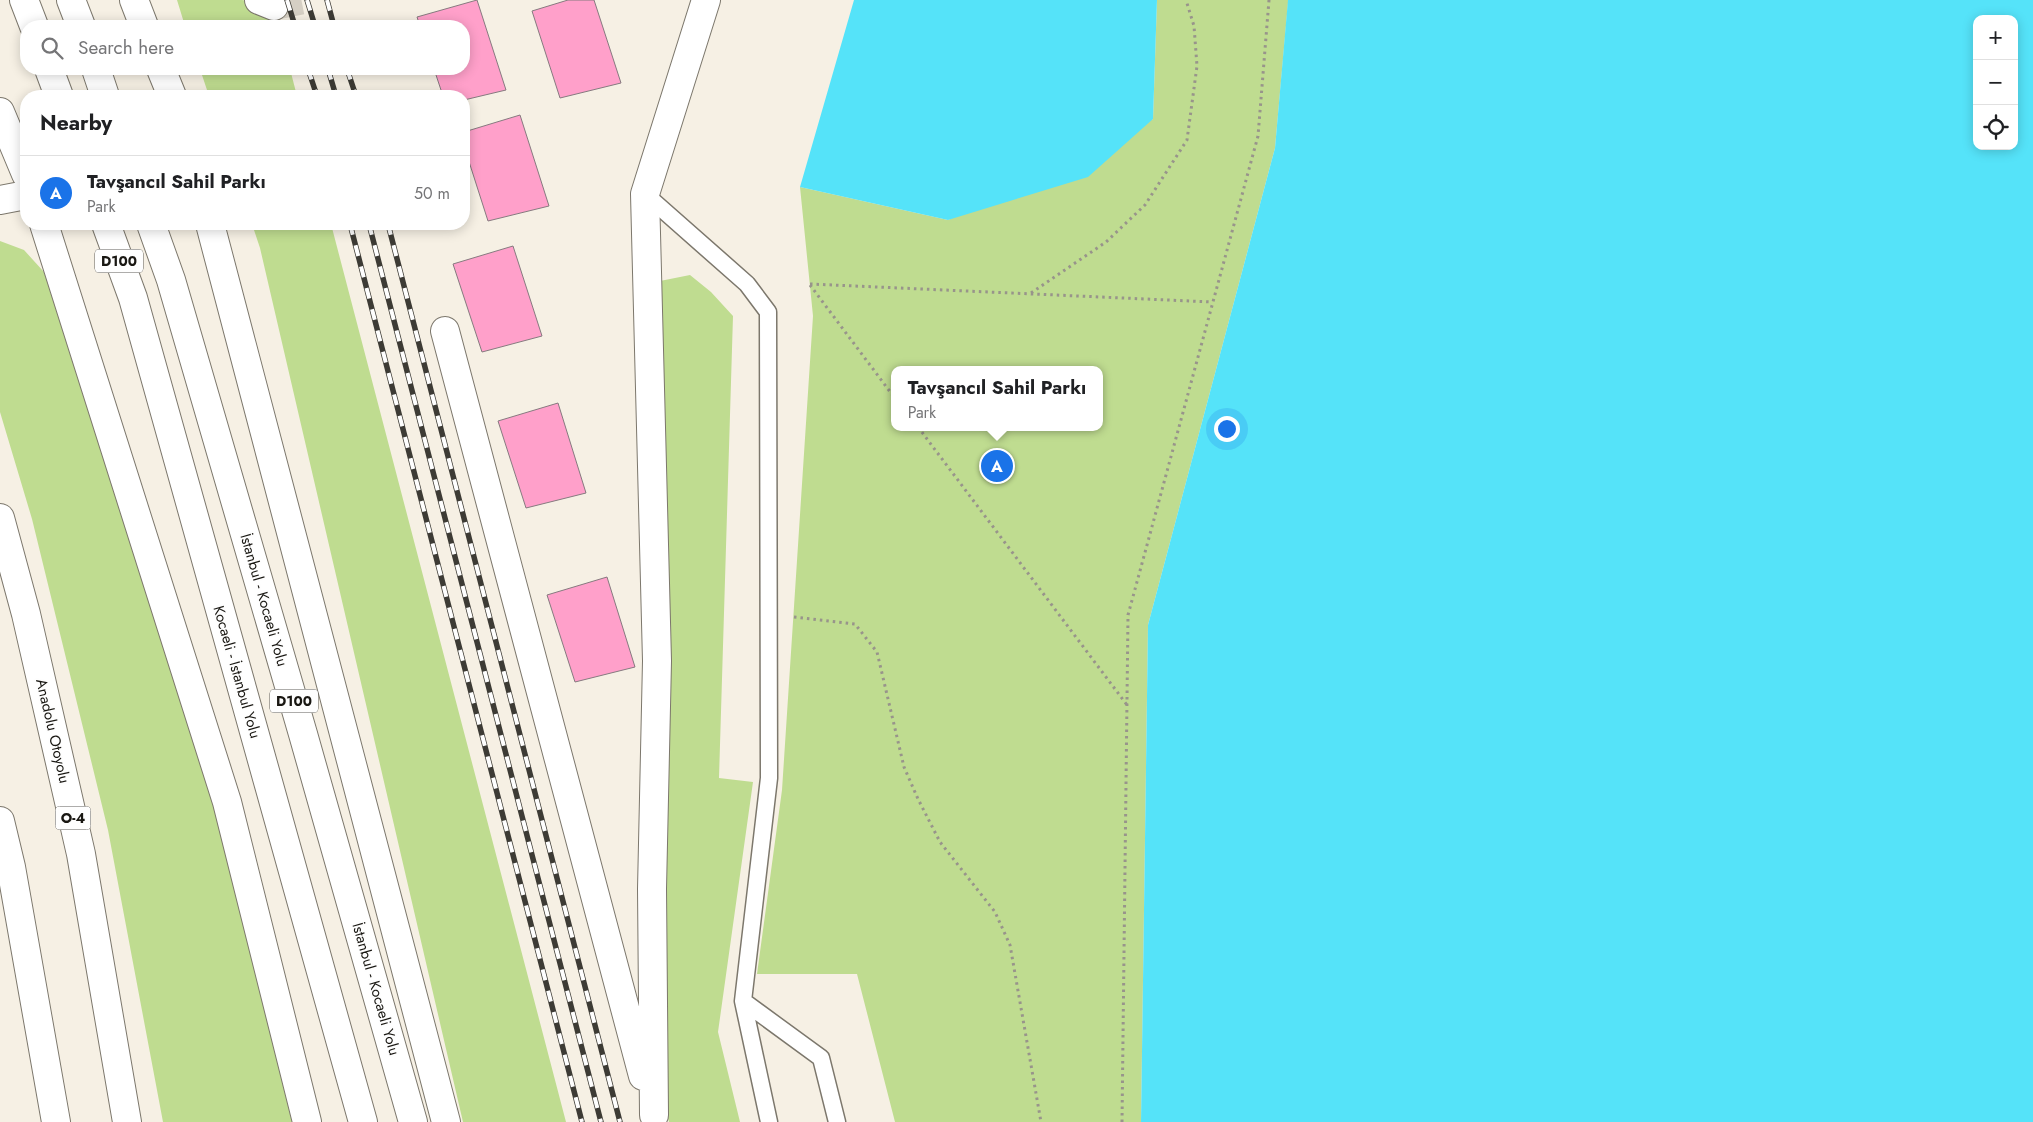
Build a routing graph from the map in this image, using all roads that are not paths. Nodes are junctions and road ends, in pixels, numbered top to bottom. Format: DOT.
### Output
graph roads {
  1 [pos="24,0"];
  2 [pos="71,0"];
  3 [pos="134,0"];
  4 [pos="149,0"];
  5 [pos="706,0"];
  6 [pos="32,20"];
  7 [pos="79,20"];
  8 [pos="142,20"];
  9 [pos="154,20"];
  10 [pos="51,75"];
  11 [pos="98,75"];
  12 [pos="164,75"];
  13 [pos="169,75"];
  14 [pos="57,90"];
  15 [pos="103,90"];
  16 [pos="171,90"];
  17 [pos="173,90"];
  18 [pos="0,112"];
  19 [pos="20,160"];
  20 [pos="645,194"];
  21 [pos="20,196"];
  22 [pos="0,200"];
  23 [pos="46,230"];
  24 [pos="108,230"];
  25 [pos="152,230"];
  26 [pos="212,230"];
  27 [pos="444,331"];
  28 [pos="0,518"];
  29 [pos="0,821"];
  30 [pos="743,1001"];
  31 [pos="655,1118"];
  32 [pos="56,1122"];
  33 [pos="126,1122"];
  34 [pos="308,1122"];
  35 [pos="363,1122"];
  36 [pos="413,1122"];
  37 [pos="446,1122"];
  38 [pos="769,1122"];
  39 [pos="837,1122"];
  1 -- 6 [label="main road"];
  2 -- 7 [label="main road"];
  3 -- 8 [label="main road"];
  4 -- 9 [label="main road"];
  5 -- 20 [label="main road"];
  10 -- 14 [label="main road"];
  11 -- 15 [label="main road"];
  12 -- 16 [label="main road"];
  13 -- 17 [label="main road"];
  18 -- 19 [label="main road"];
  20 -- 30 [label="lane"];
  20 -- 31 [label="main road"];
  21 -- 22 [label="main road"];
  23 -- 34 [label="main road"];
  24 -- 35 [label="main road, Kocaeli - İstanbul Yolu / D100"];
  25 -- 36 [label="main road, İstanbul - Kocaeli Yolu / D100"];
  26 -- 37 [label="main road"];
  27 -- 31 [label="main road"];
  28 -- 33 [label="main road, Anadolu Otoyolu / O-4"];
  29 -- 32 [label="main road"];
  30 -- 38 [label="lane"];
  30 -- 39 [label="lane"];
}
